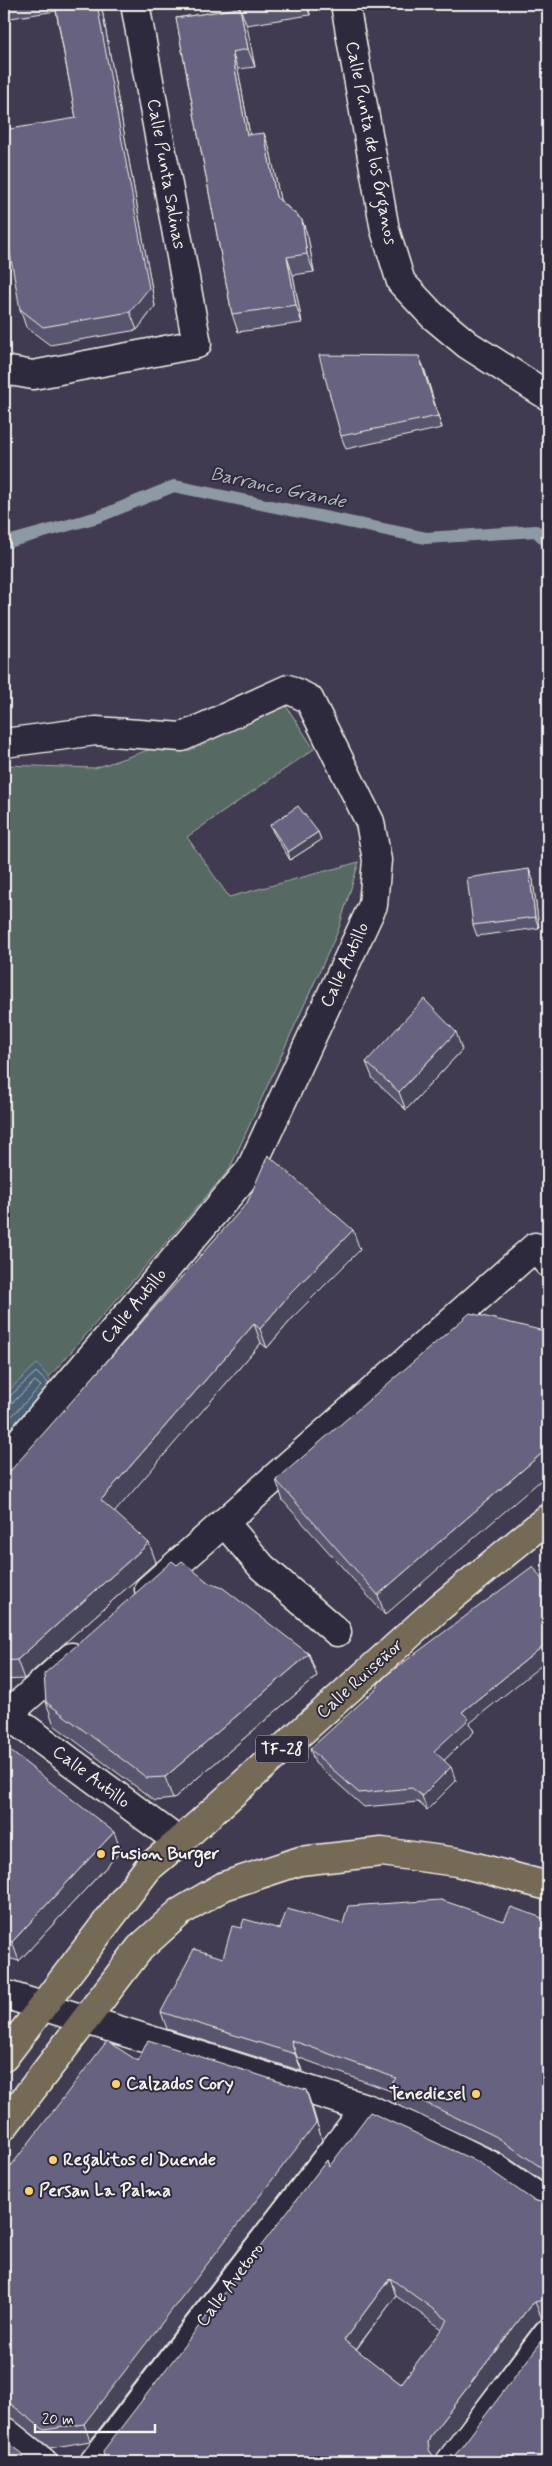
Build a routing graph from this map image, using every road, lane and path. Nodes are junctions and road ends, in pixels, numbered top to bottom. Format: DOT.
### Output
graph roads {
  1 [pos="135,4"];
  2 [pos="345,4"];
  3 [pos="4,370"];
  4 [pos="548,396"];
  5 [pos="4,743"];
  6 [pos="548,1263"];
  7 [pos="4,1460"];
  8 [pos="548,1518"];
  9 [pos="224,1522"];
  10 [pos="130,1606"];
  11 [pos="337,1632"];
  12 [pos="94,1638"];
  13 [pos="6,1713"];
  14 [pos="179,1842"];
  15 [pos="548,1886"];
  16 [pos="4,1994"];
  17 [pos="43,2005"];
  18 [pos="84,2020"];
  19 [pos="4,2057"];
  20 [pos="366,2108"];
  21 [pos="4,2126"];
  22 [pos="548,2204"];
  23 [pos="548,2333"];
  24 [pos="4,2431"];
  25 [pos="43,2462"];
  26 [pos="94,2462"];
  27 [pos="450,2462"];
  1 -- 3 [label="street, Calle Punta Salinas"];
  2 -- 4 [label="street, Calle Punta de los Órganos"];
  5 -- 7 [label="street, Calle Autillo"];
  6 -- 9 [label="street"];
  8 -- 14 [label="main road, Calle Ruiseñor / TF-28"];
  9 -- 10 [label="street"];
  9 -- 11 [label="street"];
  12 -- 13 [label="street"];
  13 -- 14 [label="street, Calle Autillo"];
  14 -- 17 [label="main road, Calle Ruiseñor / TF-28"];
  15 -- 18 [label="main road"];
  16 -- 17 [label="street"];
  17 -- 18 [label="street"];
  17 -- 19 [label="main road, TF-28"];
  18 -- 20 [label="street"];
  18 -- 21 [label="main road"];
  20 -- 22 [label="street"];
  20 -- 26 [label="street, Calle Avetoro"];
  23 -- 27 [label="street"];
  24 -- 25 [label="street"];
}
